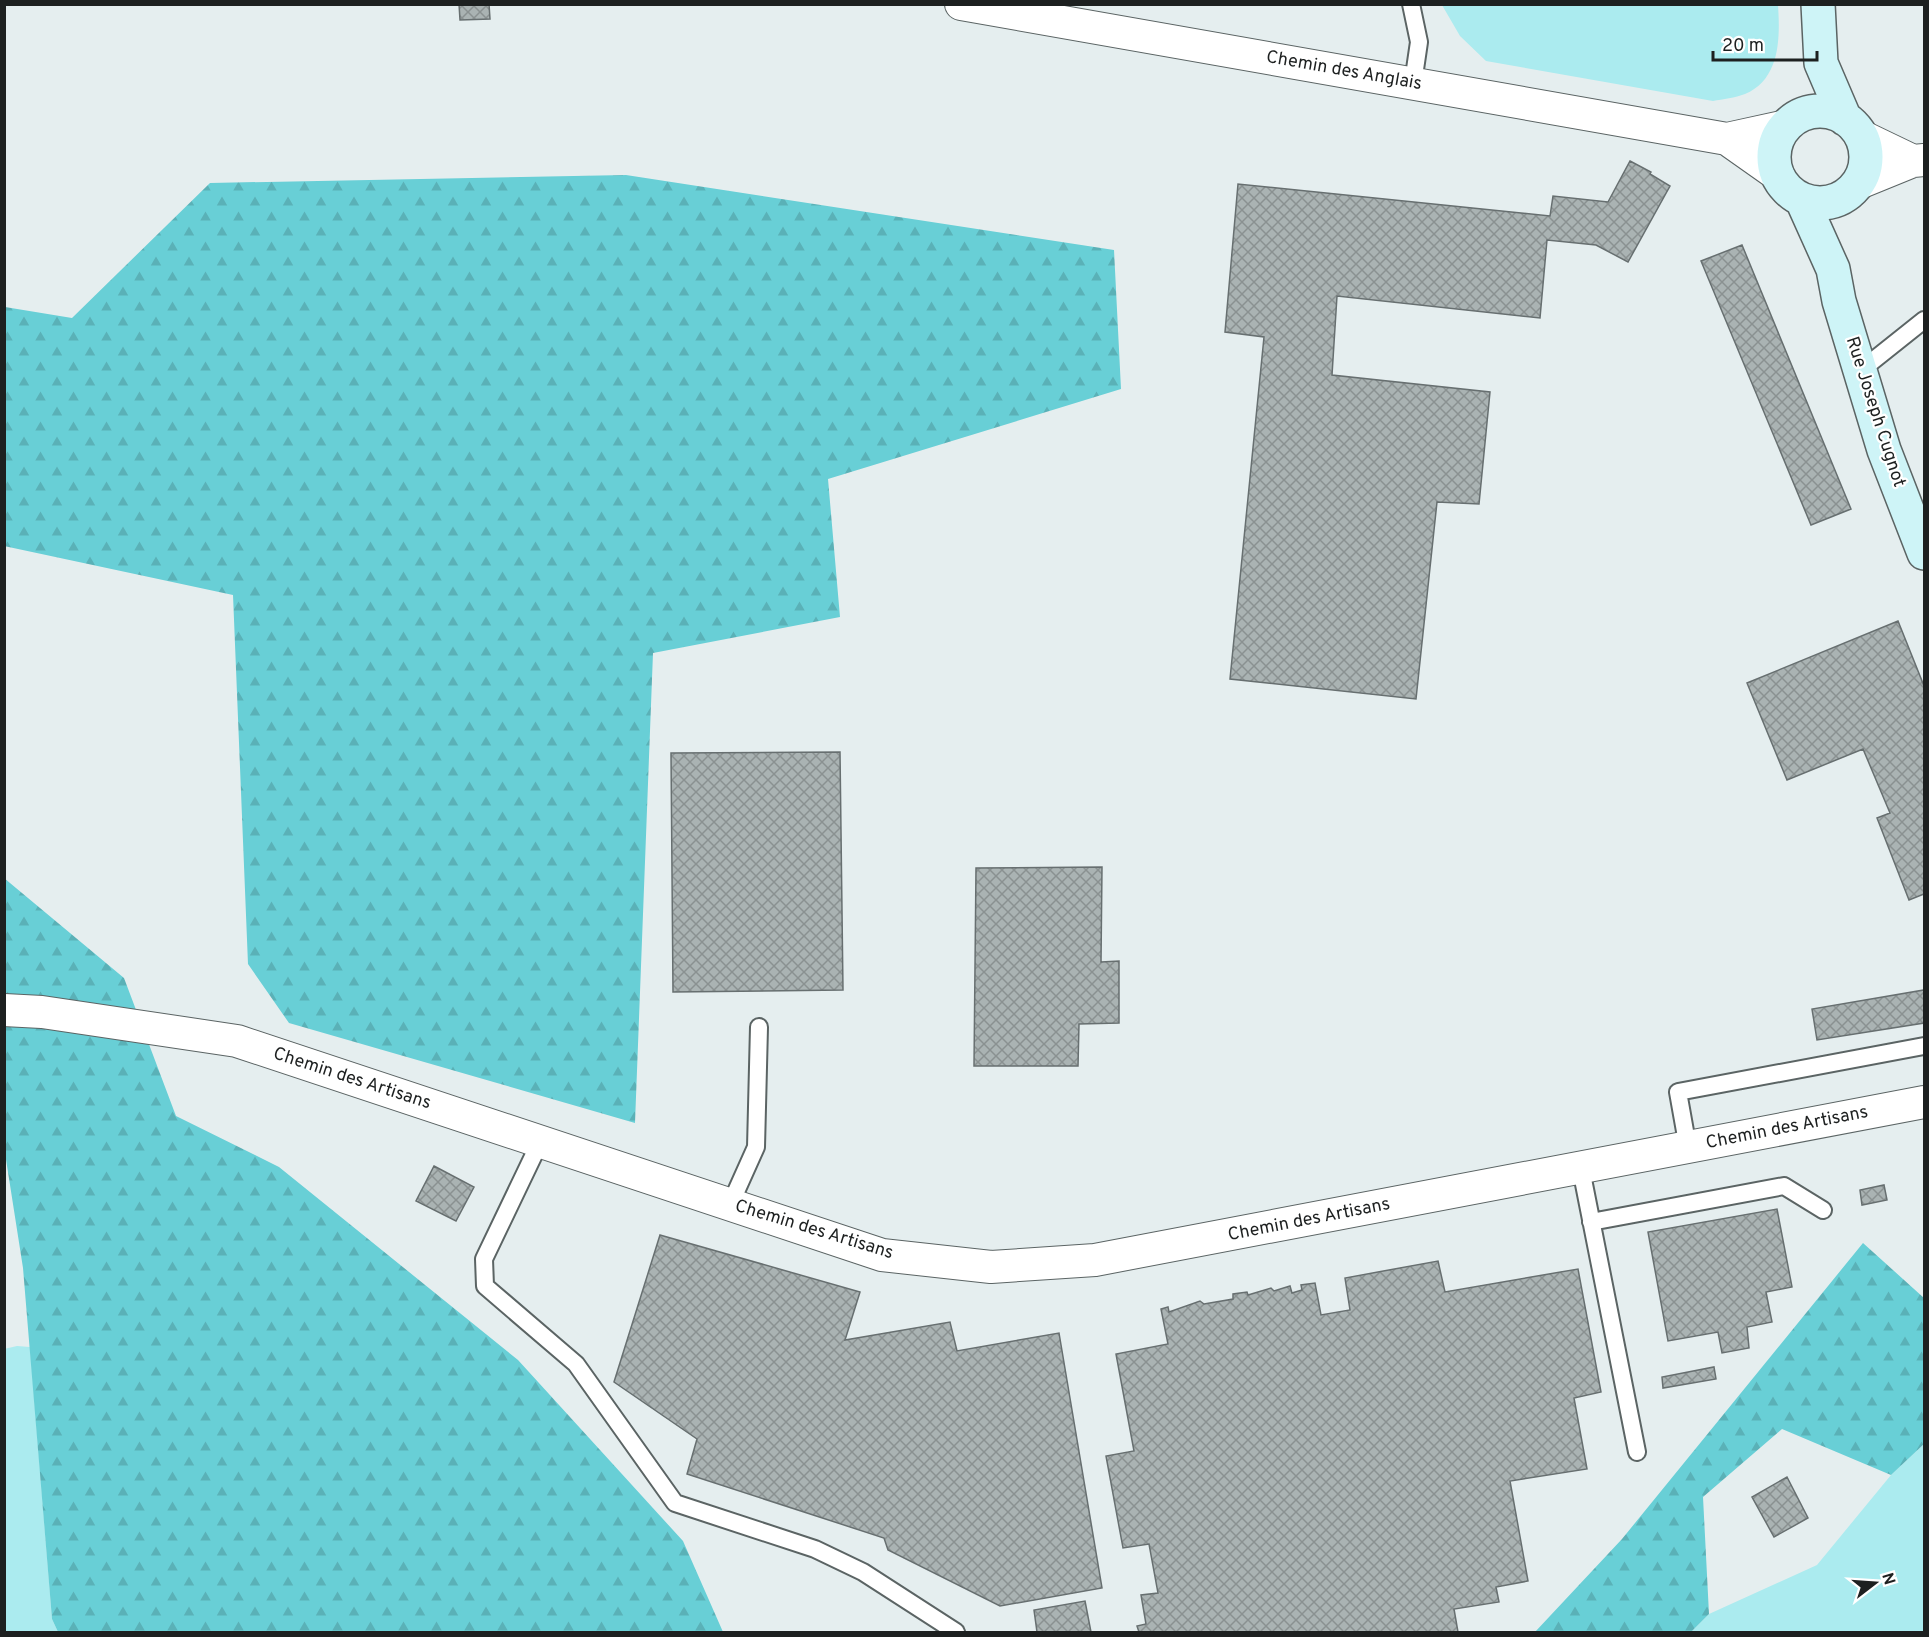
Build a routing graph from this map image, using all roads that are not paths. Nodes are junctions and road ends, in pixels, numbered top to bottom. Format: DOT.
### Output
graph roads {
  1 [pos="961,4"];
  2 [pos="1411,4"];
  3 [pos="1818,4"];
  4 [pos="1052,12"];
  5 [pos="1821,63"];
  6 [pos="1413,83"];
  7 [pos="1793,122"];
  8 [pos="1853,128"];
  9 [pos="1727,139"];
  10 [pos="1919,160"];
  11 [pos="1778,175"];
  12 [pos="1854,189"];
  13 [pos="1802,200"];
  14 [pos="1833,269"];
  15 [pos="1924,320"];
  16 [pos="1860,371"];
  17 [pos="1924,553"];
  18 [pos="4,1010"];
  19 [pos="759,1027"];
  20 [pos="1924,1046"];
  21 [pos="1924,1101"];
  22 [pos="540,1142"];
  23 [pos="1688,1148"];
  24 [pos="1581,1169"];
  25 [pos="730,1204"];
  26 [pos="1823,1210"];
  27 [pos="1591,1222"];
  28 [pos="1637,1452"];
  29 [pos="956,1632"];
  1 -- 4 [label="street, Chemin des Anglais"];
  2 -- 6 [label="lane"];
  3 -- 5 [label="main road"];
  4 -- 6 [label="street, Chemin des Anglais"];
  5 -- 7 [label="main road"];
  5 -- 8 [label="main road"];
  6 -- 9 [label="street, Chemin des Anglais"];
  7 -- 8 [label="main road"];
  7 -- 9 [label="street, Chemin des Anglais"];
  7 -- 11 [label="main road"];
  8 -- 10 [label="street"];
  8 -- 12 [label="main road"];
  9 -- 11 [label="street, Chemin des Anglais"];
  10 -- 12 [label="street"];
  11 -- 13 [label="main road"];
  12 -- 13 [label="main road"];
  12 -- 14 [label="main road, Rue Joseph Cugnot"];
  13 -- 14 [label="main road, Rue Joseph Cugnot"];
  14 -- 16 [label="main road, Rue Joseph Cugnot"];
  15 -- 16 [label="lane"];
  16 -- 17 [label="main road, Rue Joseph Cugnot"];
  18 -- 22 [label="street, Chemin des Artisans"];
  19 -- 25 [label="lane"];
  20 -- 23 [label="lane"];
  21 -- 23 [label="street, Chemin des Artisans"];
  22 -- 25 [label="street, Chemin des Artisans"];
  22 -- 29 [label="lane"];
  23 -- 24 [label="street, Chemin des Artisans"];
  24 -- 25 [label="street, Chemin des Artisans"];
  24 -- 27 [label="lane"];
  26 -- 27 [label="lane"];
  27 -- 28 [label="lane"];
}
